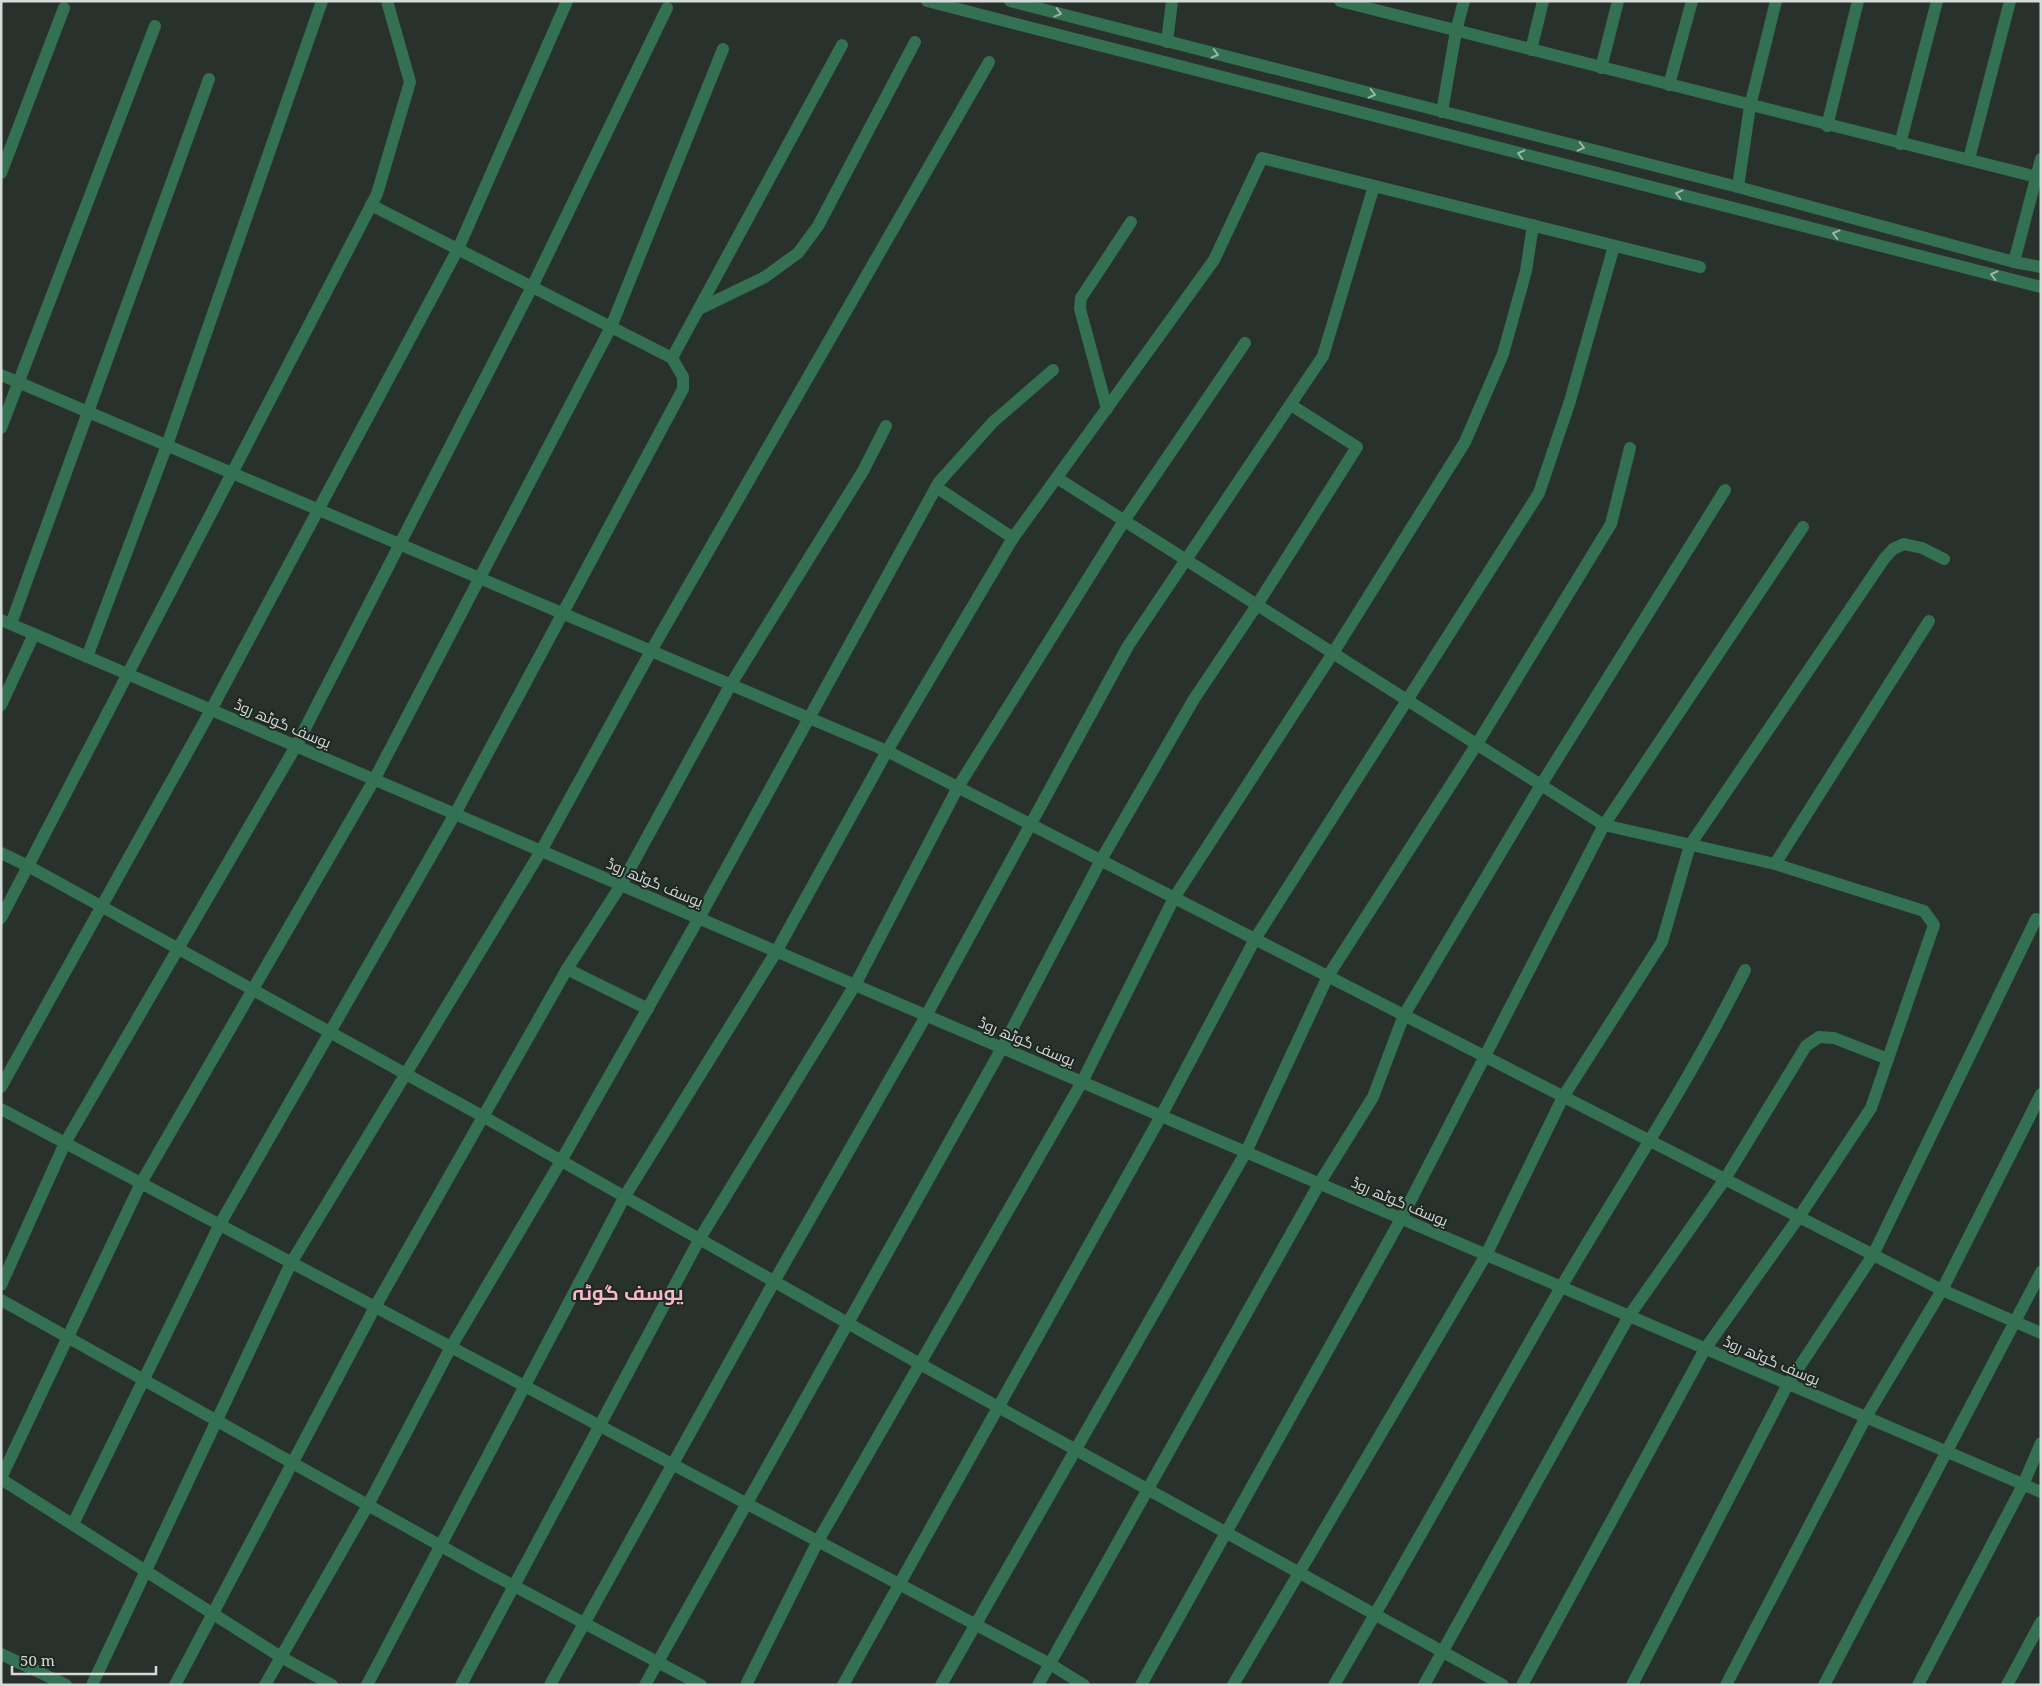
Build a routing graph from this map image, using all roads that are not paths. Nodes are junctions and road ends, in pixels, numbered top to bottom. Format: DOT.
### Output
graph roads {
  1 [pos="322,1"];
  2 [pos="387,1"];
  3 [pos="567,1"];
  4 [pos="927,1"];
  5 [pos="1012,1"];
  6 [pos="1172,1"];
  7 [pos="1340,1"];
  8 [pos="1464,1"];
  9 [pos="1543,1"];
  10 [pos="1618,1"];
  11 [pos="1692,1"];
  12 [pos="1776,1"];
  13 [pos="1858,1"];
  14 [pos="1937,1"];
  15 [pos="2010,1"];
  16 [pos="1037,5"];
  17 [pos="1387,7"];
  18 [pos="64,8"];
  19 [pos="666,8"];
  20 [pos="1012,23"];
  21 [pos="155,26"];
  22 [pos="1037,29"];
  23 [pos="1456,31"];
  24 [pos="914,42"];
  25 [pos="1167,42"];
  26 [pos="842,45"];
  27 [pos="722,49"];
  28 [pos="1532,50"];
  29 [pos="989,62"];
  30 [pos="1601,68"];
  31 [pos="209,79"];
  32 [pos="1669,85"];
  33 [pos="1750,106"];
  34 [pos="1442,112"];
  35 [pos="1827,126"];
  36 [pos="1900,144"];
  37 [pos="1969,159"];
  38 [pos="2041,159"];
  39 [pos="1,173"];
  40 [pos="2038,177"];
  41 [pos="1374,186"];
  42 [pos="1738,187"];
  43 [pos="371,205"];
  44 [pos="1131,222"];
  45 [pos="1533,225"];
  46 [pos="1614,246"];
  47 [pos="458,250"];
  48 [pos="2014,262"];
  49 [pos="1700,267"];
  50 [pos="2041,267"];
  51 [pos="532,287"];
  52 [pos="2041,287"];
  53 [pos="699,309"];
  54 [pos="611,327"];
  55 [pos="1245,343"];
  56 [pos="672,358"];
  57 [pos="1053,370"];
  58 [pos="1,374"];
  59 [pos="19,382"];
  60 [pos="1291,404"];
  61 [pos="1107,409"];
  62 [pos="90,412"];
  63 [pos="886,426"];
  64 [pos="1,428"];
  65 [pos="168,445"];
  66 [pos="1630,448"];
  67 [pos="232,472"];
  68 [pos="1057,478"];
  69 [pos="936,487"];
  70 [pos="1725,490"];
  71 [pos="318,509"];
  72 [pos="1124,521"];
  73 [pos="1803,527"];
  74 [pos="1013,538"];
  75 [pos="399,544"];
  76 [pos="1944,559"];
  77 [pos="1186,560"];
  78 [pos="478,577"];
  79 [pos="1257,605"];
  80 [pos="562,613"];
  81 [pos="1929,621"];
  82 [pos="6,622"];
  83 [pos="34,634"];
  84 [pos="651,651"];
  85 [pos="1333,653"];
  86 [pos="88,657"];
  87 [pos="128,675"];
  88 [pos="731,684"];
  89 [pos="1408,701"];
  90 [pos="1,705"];
  91 [pos="211,710"];
  92 [pos="809,718"];
  93 [pos="1477,744"];
  94 [pos="296,746"];
  95 [pos="887,751"];
  96 [pos="374,780"];
  97 [pos="1541,785"];
  98 [pos="958,787"];
  99 [pos="455,814"];
  100 [pos="1031,824"];
  101 [pos="1604,825"];
  102 [pos="1690,845"];
  103 [pos="541,851"];
  104 [pos="1,853"];
  105 [pos="1101,860"];
  106 [pos="1775,864"];
  107 [pos="28,866"];
  108 [pos="621,885"];
  109 [pos="1174,898"];
  110 [pos="101,906"];
  111 [pos="1,918"];
  112 [pos="699,918"];
  113 [pos="2036,919"];
  114 [pos="1255,939"];
  115 [pos="177,948"];
  116 [pos="776,952"];
  117 [pos="567,969"];
  118 [pos="1745,970"];
  119 [pos="1328,976"];
  120 [pos="855,985"];
  121 [pos="252,989"];
  122 [pos="648,1009"];
  123 [pos="1404,1015"];
  124 [pos="926,1016"];
  125 [pos="329,1032"];
  126 [pos="1002,1048"];
  127 [pos="1486,1057"];
  128 [pos="1888,1059"];
  129 [pos="404,1073"];
  130 [pos="1082,1082"];
  131 [pos="1,1086"];
  132 [pos="2041,1094"];
  133 [pos="1563,1097"];
  134 [pos="1,1109"];
  135 [pos="1161,1116"];
  136 [pos="484,1117"];
  137 [pos="1651,1142"];
  138 [pos="65,1143"];
  139 [pos="1246,1152"];
  140 [pos="561,1161"];
  141 [pos="1725,1179"];
  142 [pos="141,1183"];
  143 [pos="1319,1184"];
  144 [pos="625,1196"];
  145 [pos="1799,1217"];
  146 [pos="1401,1219"];
  147 [pos="220,1224"];
  148 [pos="700,1238"];
  149 [pos="1486,1255"];
  150 [pos="1873,1255"];
  151 [pos="291,1263"];
  152 [pos="2041,1272"];
  153 [pos="775,1280"];
  154 [pos="1,1284"];
  155 [pos="1562,1287"];
  156 [pos="1942,1290"];
  157 [pos="1,1300"];
  158 [pos="374,1306"];
  159 [pos="1629,1316"];
  160 [pos="2015,1322"];
  161 [pos="848,1323"];
  162 [pos="2041,1333"];
  163 [pos="68,1337"];
  164 [pos="451,1347"];
  165 [pos="1705,1349"];
  166 [pos="920,1364"];
  167 [pos="145,1379"];
  168 [pos="1788,1384"];
  169 [pos="525,1386"];
  170 [pos="999,1407"];
  171 [pos="1866,1417"];
  172 [pos="217,1420"];
  173 [pos="600,1426"];
  174 [pos="2041,1443"];
  175 [pos="1077,1450"];
  176 [pos="1946,1452"];
  177 [pos="292,1462"];
  178 [pos="673,1465"];
  179 [pos="1,1479"];
  180 [pos="2024,1485"];
  181 [pos="1149,1489"];
  182 [pos="2041,1492"];
  183 [pos="746,1504"];
  184 [pos="368,1505"];
  185 [pos="73,1524"];
  186 [pos="1227,1532"];
  187 [pos="818,1541"];
  188 [pos="441,1545"];
  189 [pos="146,1571"];
  190 [pos="1300,1573"];
  191 [pos="900,1584"];
  192 [pos="514,1586"];
  193 [pos="213,1613"];
  194 [pos="1375,1614"];
  195 [pos="2041,1622"];
  196 [pos="585,1623"];
  197 [pos="976,1625"];
  198 [pos="1443,1652"];
  199 [pos="2,1655"];
  200 [pos="281,1657"];
  201 [pos="658,1662"];
  202 [pos="1050,1664"];
  203 [pos="66,1685"];
  204 [pos="92,1685"];
  205 [pos="175,1685"];
  206 [pos="265,1685"];
  207 [pos="332,1685"];
  208 [pos="367,1685"];
  209 [pos="461,1685"];
  210 [pos="550,1685"];
  211 [pos="645,1685"];
  212 [pos="701,1685"];
  213 [pos="746,1685"];
  214 [pos="843,1685"];
  215 [pos="941,1685"];
  216 [pos="1038,1685"];
  217 [pos="1084,1685"];
  218 [pos="1141,1685"];
  219 [pos="1233,1685"];
  220 [pos="1334,1685"];
  221 [pos="1424,1685"];
  222 [pos="1503,1685"];
  223 [pos="1522,1685"];
  224 [pos="1632,1685"];
  225 [pos="1726,1685"];
  226 [pos="1824,1685"];
  227 [pos="1918,1685"];
  228 [pos="2007,1685"];
  1 -- 65 [label="street"];
  2 -- 43 [label="street"];
  3 -- 47 [label="street"];
  4 -- 20 [label="street"];
  5 -- 16 [label="street"];
  5 -- 20 [label="street"];
  6 -- 25 [label="street"];
  7 -- 17 [label="street"];
  8 -- 23 [label="street"];
  9 -- 28 [label="street"];
  10 -- 30 [label="street"];
  11 -- 32 [label="street"];
  12 -- 33 [label="street"];
  13 -- 35 [label="street"];
  14 -- 36 [label="street"];
  15 -- 37 [label="street"];
  16 -- 22 [label="street"];
  16 -- 25 [label="street, one-way"];
  17 -- 23 [label="street"];
  18 -- 39 [label="street"];
  19 -- 51 [label="street"];
  20 -- 22 [label="street"];
  21 -- 59 [label="street"];
  52 -- 22 [label="street, one-way"];
  23 -- 28 [label="street"];
  23 -- 34 [label="street"];
  24 -- 53 [label="street"];
  25 -- 34 [label="street, one-way"];
  26 -- 53 [label="street"];
  27 -- 54 [label="street"];
  28 -- 30 [label="street"];
  29 -- 84 [label="street"];
  30 -- 32 [label="street"];
  31 -- 62 [label="street"];
  32 -- 33 [label="street"];
  33 -- 35 [label="street"];
  33 -- 42 [label="street"];
  34 -- 42 [label="street, one-way"];
  35 -- 36 [label="street"];
  36 -- 37 [label="street"];
  37 -- 40 [label="street"];
  38 -- 40 [label="street"];
  40 -- 48 [label="street"];
  41 -- 45 [label="street"];
  41 -- 60 [label="street"];
  41 -- 61 [label="street"];
  42 -- 48 [label="street"];
  43 -- 47 [label="street"];
  43 -- 67 [label="street"];
  44 -- 61 [label="street"];
  45 -- 46 [label="street"];
  45 -- 85 [label="street"];
  46 -- 49 [label="street"];
  46 -- 89 [label="street"];
  47 -- 51 [label="street"];
  47 -- 71 [label="street"];
  48 -- 50 [label="street"];
  51 -- 54 [label="street"];
  51 -- 75 [label="street"];
  53 -- 56 [label="street"];
  54 -- 56 [label="street"];
  54 -- 78 [label="street"];
  55 -- 72 [label="street"];
  56 -- 80 [label="street"];
  57 -- 69 [label="street"];
  58 -- 59 [label="street"];
  59 -- 62 [label="street"];
  59 -- 64 [label="street"];
  60 -- 77 [label="street"];
  60 -- 79 [label="street"];
  61 -- 68 [label="street"];
  62 -- 65 [label="street"];
  62 -- 82 [label="street"];
  63 -- 88 [label="street"];
  65 -- 67 [label="street"];
  65 -- 86 [label="street"];
  66 -- 93 [label="street"];
  67 -- 71 [label="street"];
  67 -- 87 [label="street"];
  68 -- 72 [label="street"];
  68 -- 74 [label="street"];
  69 -- 74 [label="street"];
  69 -- 92 [label="street"];
  70 -- 97 [label="street"];
  71 -- 75 [label="street"];
  71 -- 91 [label="street"];
  72 -- 77 [label="street"];
  72 -- 98 [label="street"];
  73 -- 101 [label="street"];
  74 -- 95 [label="street"];
  75 -- 78 [label="street"];
  75 -- 94 [label="street"];
  76 -- 102 [label="street"];
  77 -- 79 [label="street"];
  77 -- 100 [label="street"];
  78 -- 80 [label="street"];
  78 -- 96 [label="street"];
  79 -- 85 [label="street"];
  79 -- 105 [label="street"];
  80 -- 84 [label="street"];
  80 -- 99 [label="street"];
  81 -- 106 [label="street"];
  82 -- 83 [label="street, یوسف گوٹھ روڈ"];
  83 -- 86 [label="street, یوسف گوٹھ روڈ"];
  83 -- 90 [label="street"];
  84 -- 88 [label="street"];
  84 -- 103 [label="street"];
  85 -- 89 [label="street"];
  85 -- 109 [label="street"];
  86 -- 87 [label="street, یوسف گوٹھ روڈ"];
  87 -- 91 [label="street, یوسف گوٹھ روڈ"];
  87 -- 107 [label="street"];
  88 -- 92 [label="street"];
  88 -- 108 [label="street"];
  89 -- 93 [label="street"];
  89 -- 114 [label="street"];
  91 -- 94 [label="street, یوسف گوٹھ روڈ"];
  91 -- 110 [label="street"];
  92 -- 95 [label="street"];
  92 -- 112 [label="street"];
  93 -- 97 [label="street"];
  93 -- 119 [label="street"];
  94 -- 96 [label="street, یوسف گوٹھ روڈ"];
  94 -- 115 [label="street"];
  95 -- 98 [label="street"];
  95 -- 116 [label="street"];
  96 -- 99 [label="street, یوسف گوٹھ روڈ"];
  96 -- 121 [label="street"];
  97 -- 101 [label="street"];
  97 -- 123 [label="street"];
  98 -- 100 [label="street"];
  98 -- 120 [label="street"];
  99 -- 103 [label="street, یوسف گوٹھ روڈ"];
  99 -- 125 [label="street"];
  100 -- 105 [label="street"];
  100 -- 124 [label="street"];
  101 -- 102 [label="street"];
  101 -- 127 [label="street"];
  102 -- 106 [label="street"];
  102 -- 133 [label="street"];
  103 -- 108 [label="street, یوسف گوٹھ روڈ"];
  103 -- 129 [label="street"];
  104 -- 107 [label="street"];
  105 -- 109 [label="street"];
  105 -- 126 [label="street"];
  106 -- 128 [label="street"];
  107 -- 110 [label="street"];
  107 -- 111 [label="street"];
  108 -- 112 [label="street, یوسف گوٹھ روڈ"];
  108 -- 117 [label="street"];
  109 -- 114 [label="street"];
  109 -- 130 [label="street"];
  110 -- 115 [label="street"];
  110 -- 131 [label="street"];
  112 -- 116 [label="street, یوسف گوٹھ روڈ"];
  112 -- 122 [label="street"];
  113 -- 150 [label="street"];
  114 -- 119 [label="street"];
  114 -- 135 [label="street"];
  115 -- 121 [label="street"];
  115 -- 138 [label="street"];
  116 -- 120 [label="street, یوسف گوٹھ روڈ"];
  116 -- 144 [label="street"];
  117 -- 122 [label="street"];
  117 -- 136 [label="street"];
  118 -- 137 [label="street"];
  119 -- 123 [label="street"];
  119 -- 139 [label="street"];
  120 -- 124 [label="street, یوسف گوٹھ روڈ"];
  120 -- 148 [label="street"];
  121 -- 125 [label="street"];
  121 -- 142 [label="street"];
  122 -- 140 [label="street"];
  123 -- 127 [label="street"];
  123 -- 143 [label="street"];
  124 -- 126 [label="street, یوسف گوٹھ روڈ"];
  124 -- 153 [label="street"];
  125 -- 129 [label="street"];
  125 -- 147 [label="street"];
  126 -- 130 [label="street, یوسف گوٹھ روڈ"];
  126 -- 161 [label="street"];
  127 -- 133 [label="street"];
  127 -- 146 [label="street"];
  128 -- 141 [label="street"];
  128 -- 145 [label="street"];
  129 -- 136 [label="street"];
  129 -- 151 [label="street"];
  130 -- 135 [label="street, یوسف گوٹھ روڈ"];
  130 -- 166 [label="street"];
  132 -- 156 [label="street"];
  133 -- 137 [label="street"];
  133 -- 149 [label="street"];
  134 -- 138 [label="street"];
  135 -- 139 [label="street, یوسف گوٹھ روڈ"];
  135 -- 170 [label="street"];
  136 -- 140 [label="street"];
  136 -- 158 [label="street"];
  137 -- 141 [label="street"];
  137 -- 155 [label="street"];
  138 -- 142 [label="street"];
  138 -- 154 [label="street"];
  139 -- 143 [label="street, یوسف گوٹھ روڈ"];
  139 -- 175 [label="street"];
  140 -- 144 [label="street"];
  140 -- 164 [label="street"];
  141 -- 145 [label="street"];
  141 -- 159 [label="street"];
  142 -- 147 [label="street"];
  142 -- 163 [label="street"];
  143 -- 146 [label="street, یوسف گوٹھ روڈ"];
  143 -- 181 [label="street"];
  144 -- 148 [label="street"];
  144 -- 169 [label="street"];
  145 -- 150 [label="street"];
  145 -- 165 [label="street"];
  146 -- 149 [label="street, یوسف گوٹھ روڈ"];
  146 -- 186 [label="street"];
  147 -- 151 [label="street"];
  147 -- 167 [label="street"];
  148 -- 153 [label="street"];
  148 -- 173 [label="street"];
  149 -- 155 [label="street, یوسف گوٹھ روڈ"];
  149 -- 190 [label="street"];
  150 -- 156 [label="street"];
  150 -- 168 [label="street"];
  151 -- 158 [label="street"];
  151 -- 172 [label="street"];
  152 -- 160 [label="street"];
  153 -- 161 [label="street"];
  153 -- 178 [label="street"];
  155 -- 159 [label="street, یوسف گوٹھ روڈ"];
  155 -- 194 [label="street"];
  156 -- 160 [label="street"];
  156 -- 171 [label="street"];
  157 -- 163 [label="street"];
  158 -- 164 [label="street"];
  158 -- 177 [label="street"];
  159 -- 165 [label="street, یوسف گوٹھ روڈ"];
  159 -- 198 [label="street"];
  160 -- 162 [label="street"];
  160 -- 176 [label="street"];
  161 -- 166 [label="street"];
  161 -- 183 [label="street"];
  163 -- 167 [label="street"];
  163 -- 179 [label="street"];
  164 -- 169 [label="street"];
  164 -- 184 [label="street"];
  165 -- 168 [label="street, یوسف گوٹھ روڈ"];
  165 -- 223 [label="street"];
  166 -- 170 [label="street"];
  166 -- 187 [label="street"];
  167 -- 172 [label="street"];
  167 -- 185 [label="street"];
  168 -- 171 [label="street, یوسف گوٹھ روڈ"];
  168 -- 224 [label="street"];
  169 -- 173 [label="street"];
  169 -- 188 [label="street"];
  170 -- 175 [label="street"];
  170 -- 191 [label="street"];
  171 -- 176 [label="street, یوسف گوٹھ روڈ"];
  171 -- 225 [label="street"];
  172 -- 177 [label="street"];
  172 -- 189 [label="street"];
  173 -- 178 [label="street"];
  173 -- 192 [label="street"];
  174 -- 180 [label="street"];
  175 -- 181 [label="street"];
  175 -- 197 [label="street"];
  176 -- 180 [label="street, یوسف گوٹھ روڈ"];
  176 -- 226 [label="street"];
  177 -- 184 [label="street"];
  177 -- 193 [label="street"];
  178 -- 183 [label="street"];
  178 -- 196 [label="street"];
  179 -- 185 [label="street"];
  180 -- 182 [label="street, یوسف گوٹھ روڈ"];
  180 -- 227 [label="street"];
  181 -- 186 [label="street"];
  181 -- 202 [label="street"];
  183 -- 187 [label="street"];
  183 -- 201 [label="street"];
  184 -- 188 [label="street"];
  184 -- 200 [label="street"];
  185 -- 189 [label="street"];
  186 -- 190 [label="street"];
  186 -- 218 [label="street"];
  187 -- 191 [label="street"];
  187 -- 213 [label="street"];
  188 -- 192 [label="street"];
  188 -- 208 [label="street"];
  189 -- 193 [label="street"];
  189 -- 204 [label="street"];
  190 -- 194 [label="street"];
  190 -- 219 [label="street"];
  191 -- 197 [label="street"];
  191 -- 214 [label="street"];
  192 -- 196 [label="street"];
  192 -- 209 [label="street"];
  193 -- 200 [label="street"];
  193 -- 205 [label="street"];
  194 -- 198 [label="street"];
  194 -- 220 [label="street"];
  195 -- 228 [label="street"];
  196 -- 201 [label="street"];
  196 -- 210 [label="street"];
  197 -- 202 [label="street"];
  197 -- 215 [label="street"];
  198 -- 221 [label="street"];
  198 -- 222 [label="street"];
  199 -- 203 [label="street"];
  200 -- 206 [label="street"];
  200 -- 207 [label="street"];
  201 -- 211 [label="street"];
  201 -- 212 [label="street"];
  202 -- 216 [label="street"];
  202 -- 217 [label="street"];
}
